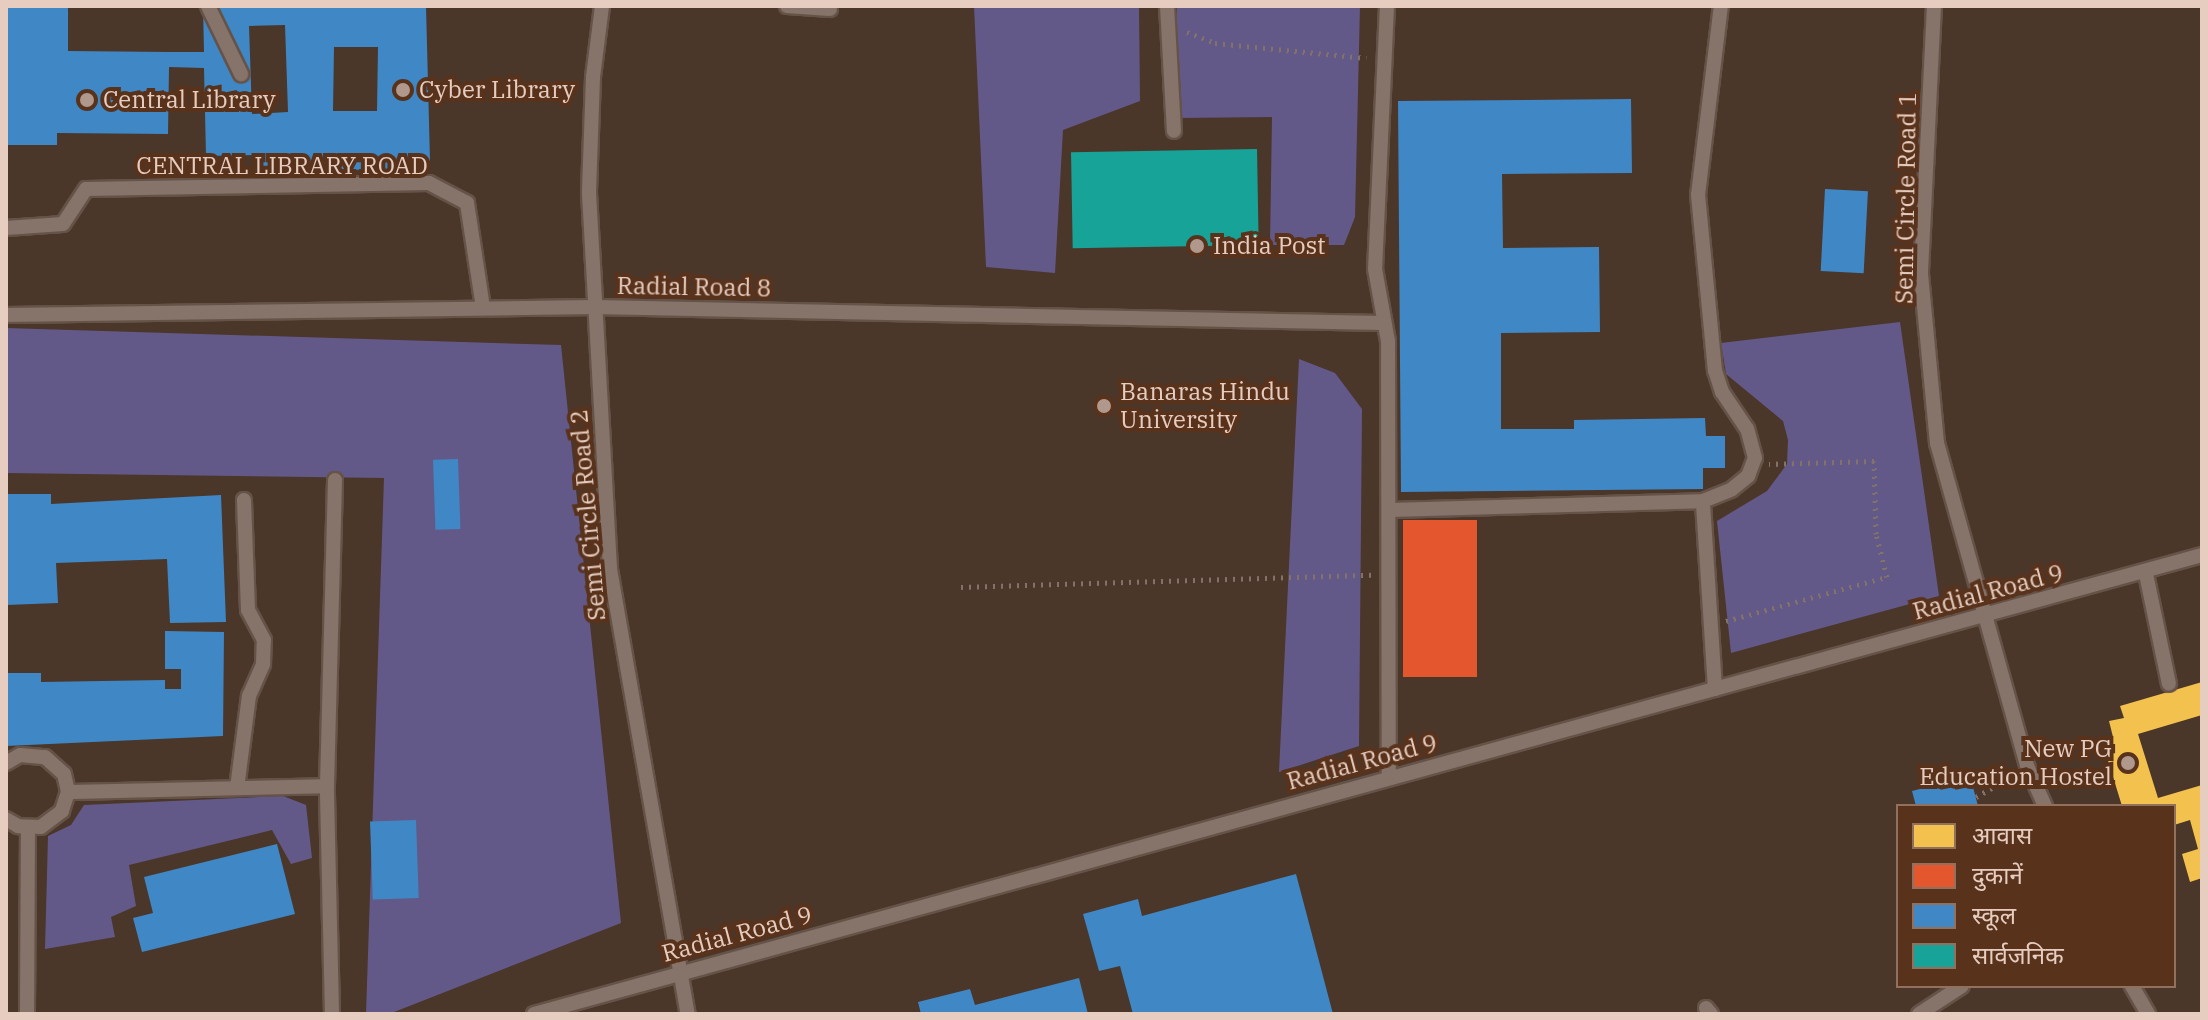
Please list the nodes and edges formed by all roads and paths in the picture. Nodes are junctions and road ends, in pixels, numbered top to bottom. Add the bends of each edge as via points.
1 (208, 6) edge
2 (602, 6) edge
3 (787, 6) edge
4 (1167, 6) edge
5 (1387, 6) edge
6 (1721, 6) edge
7 (1934, 6) edge
8 (830, 9) dead end
9 (1168, 24) junction
10 (1387, 60) junction
11 (241, 74) dead end
12 (1174, 131) dead end
13 (6, 228) edge
14 (595, 307) junction
15 (483, 308) junction
16 (6, 315) edge
17 (1381, 323) junction
18 (1752, 465) junction
19 (335, 480) dead end
20 (244, 500) dead end
21 (1703, 501) junction
22 (1389, 510) junction
23 (2202, 555) edge
24 (1389, 574) junction
25 (2146, 574) junction
26 (961, 587) dead end
27 (1984, 614) junction
28 (1714, 624) junction
29 (2169, 684) dead end
30 (1715, 689) junction
31 (6, 763) edge
32 (2028, 768) junction
33 (1389, 778) junction
34 (327, 786) junction
35 (237, 788) junction
36 (68, 792) junction
37 (1976, 797) dead end
38 (2044, 804) edge
39 (6, 819) edge
40 (28, 828) junction
41 (679, 973) junction
42 (1959, 988) edge
43 (2133, 988) edge
44 (27, 1014) edge
45 (332, 1014) edge
46 (534, 1014) edge
47 (688, 1014) edge
48 (1919, 1014) edge
49 (2148, 1014) edge

1 - 11 lane
2 - 14 lane, Semi Circle Road 2 via 593,77 589,193
3 - 8 lane
4 - 9 lane
5 - 10 lane
6 - 18 lane via 1698,195 1715,371 1722,392 1747,429
7 - 27 lane, Semi Circle Road 1 via 1921,274 1937,443
9 - 10 path via 1215,43
9 - 12 lane
10 - 17 lane via 1375,269
13 - 15 lane, CENTRAL LIBRARY ROAD via 63,224 86,189 429,183 467,203
14 - 15 lane, Radial Road 8
14 - 17 lane, Radial Road 8
14 - 41 lane, Semi Circle Road 2 via 610,569
15 - 16 lane, Radial Road 8
17 - 22 lane via 1388,341
18 - 21 lane via 1732,489
18 - 28 path via 1874,461 1876,534 1887,577
19 - 34 lane
20 - 35 lane via 248,610 264,640 263,664 249,696
21 - 22 lane
21 - 28 lane
22 - 24 lane
23 - 25 lane, Radial Road 9
24 - 26 path
24 - 33 lane
25 - 27 lane, Radial Road 9
25 - 29 lane
27 - 30 lane, Radial Road 9
27 - 32 lane, Semi Circle Road 1
28 - 30 lane
30 - 33 lane, Radial Road 9
31 - 36 lane via 20,755 45,757 64,774
32 - 37 path
32 - 38 lane, Semi Circle Road 1
33 - 41 lane, Radial Road 9
34 - 35 lane
34 - 45 lane
35 - 36 lane
36 - 40 lane via 52,821
39 - 40 lane
40 - 44 lane
41 - 46 lane, Radial Road 9
41 - 47 lane, Semi Circle Road 2
42 - 48 lane
43 - 49 lane

